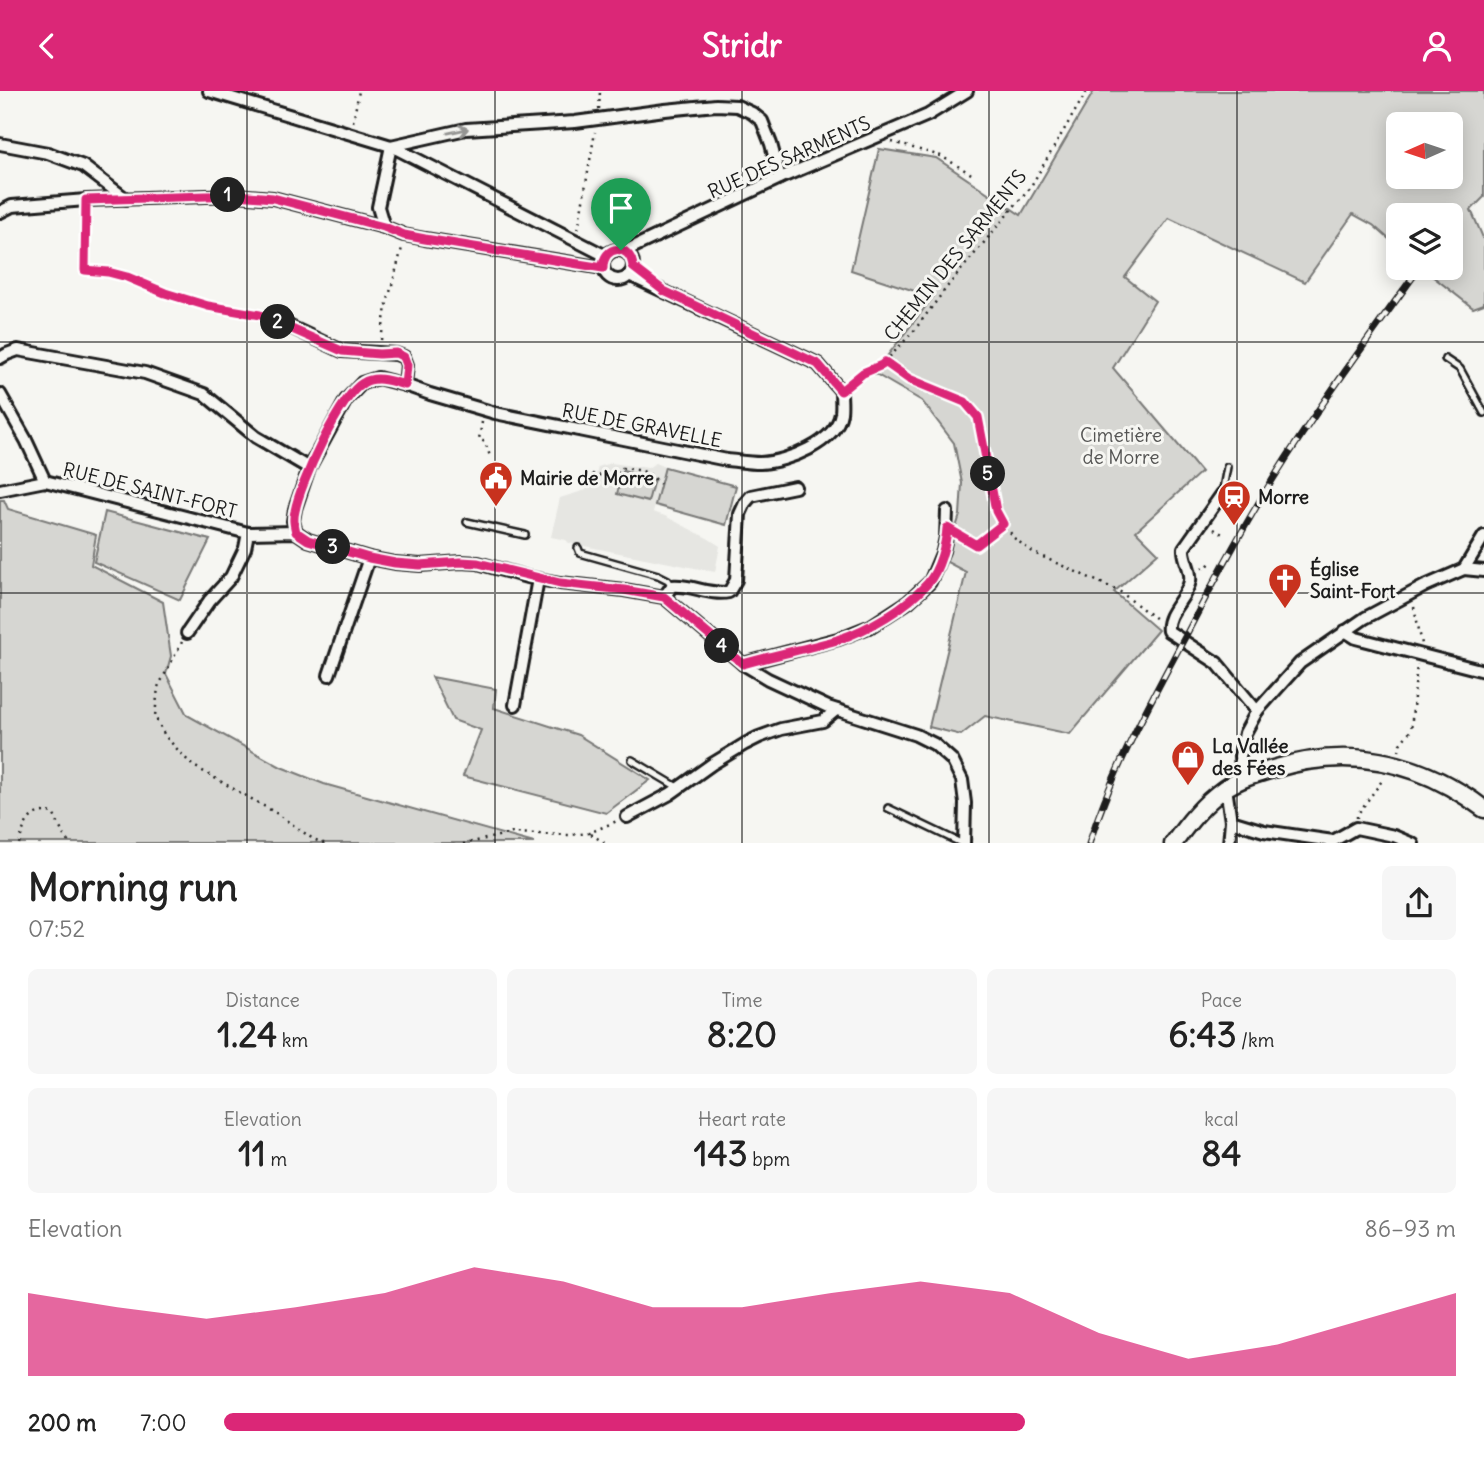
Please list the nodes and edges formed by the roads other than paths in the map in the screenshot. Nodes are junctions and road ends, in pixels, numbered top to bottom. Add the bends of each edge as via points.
1 (209, 91) edge
2 (967, 91) edge
3 (0, 144) edge
4 (391, 146) junction
5 (780, 178) junction
6 (126, 199) junction
7 (0, 212) edge
8 (384, 227) junction
9 (625, 251) junction
10 (606, 256) junction
11 (603, 268) junction
12 (631, 271) junction
13 (278, 321) road end
14 (0, 359) edge
15 (1445, 359) dead end
16 (863, 373) road end
17 (405, 385) junction
18 (841, 391) junction
19 (0, 394) edge
20 (1484, 413) edge
21 (1227, 467) dead end
22 (309, 468) junction
23 (44, 481) junction
24 (795, 487) dead end
25 (0, 490) edge
26 (1222, 494) joint
27 (947, 511) dead end
28 (467, 522) dead end
29 (296, 532) junction
30 (247, 533) junction
31 (525, 535) dead end
32 (1484, 536) edge
33 (579, 548) dead end
34 (369, 558) junction
35 (1464, 569) junction
36 (1484, 571) edge
37 (538, 579) junction
38 (672, 586) junction
39 (664, 597) junction
40 (1345, 631) junction
41 (187, 633) road end
42 (743, 664) junction
43 (1484, 671) edge
44 (329, 675) dead end
45 (514, 705) dead end
46 (836, 710) junction
47 (1257, 711) junction
48 (632, 760) dead end
49 (1242, 779) junction
50 (679, 788) junction
51 (1226, 788) junction
52 (888, 808) dead end
53 (1484, 809) edge
54 (627, 817) road end
55 (1231, 821) junction
56 (1333, 842) edge
57 (963, 843) edge
58 (1173, 843) edge
59 (1229, 843) edge
60 (1413, 843) edge

1 - 4 street
2 - 5 street, RUE DES SARMENTS via 928,115
3 - 6 street via 48,153 83,166
4 -> 5 street via 466,129 737,106 762,121
4 - 8 street via 379,207
4 - 10 street
5 - 9 street, RUE DES SARMENTS
6 - 7 street via 12,206
6 - 8 street via 273,198
8 - 11 street via 425,239
9 - 10 street
9 - 12 street via 631,257
10 - 11 street
11 - 12 street via 608,277 617,280
12 - 18 street via 818,364
13 - 17 street via 342,351 404,357
14 - 22 street via 18,350 145,373 204,394 256,437
15 - 20 lane via 1460,369
16 - 18 lane
17 - 18 street, RUE DE GRAVELLE via 513,417 760,463 784,460 831,433 841,415
17 - 22 street, RUE DE GRAVELLE via 378,378 362,383 346,400
19 - 23 street
21 - 26 lane
22 - 29 street, RUE DE GRAVELLE via 295,509
23 - 25 street
23 - 30 street, RUE DE SAINT-FORT
24 - 38 street via 751,496 745,503 740,514 736,580 729,592
26 - 47 street via 1184,548 1190,583 1167,628 1217,663
27 - 42 street via 943,551 930,582 908,602 871,626 838,639
28 - 31 lane
29 - 30 street, RUE DE SAINT-FORT
29 - 34 street, RUE DE SAINT-FORT via 308,540
30 - 41 street, RUE DE SAINT-FORT via 231,577
32 - 35 street
33 - 38 lane via 580,553 658,575
34 - 37 street, RUE DE SAINT-FORT via 420,565 478,563
34 - 44 street
35 - 36 street
35 - 40 street
37 - 39 street, RUE DE SAINT-FORT
37 - 45 street
38 - 39 street
39 - 42 street
40 - 43 street via 1356,638
40 - 47 street via 1300,663
42 - 46 street
46 - 50 street via 823,721 759,737
46 - 57 street via 916,735 953,760 965,803
47 - 49 street via 1245,733
48 - 50 lane
49 - 51 street
49 - 53 street via 1296,762 1364,759 1430,776
50 - 54 street
51 - 55 street
51 - 58 street via 1203,806
52 - 57 lane
55 - 56 street
55 - 59 street
56 - 60 street via 1356,828

